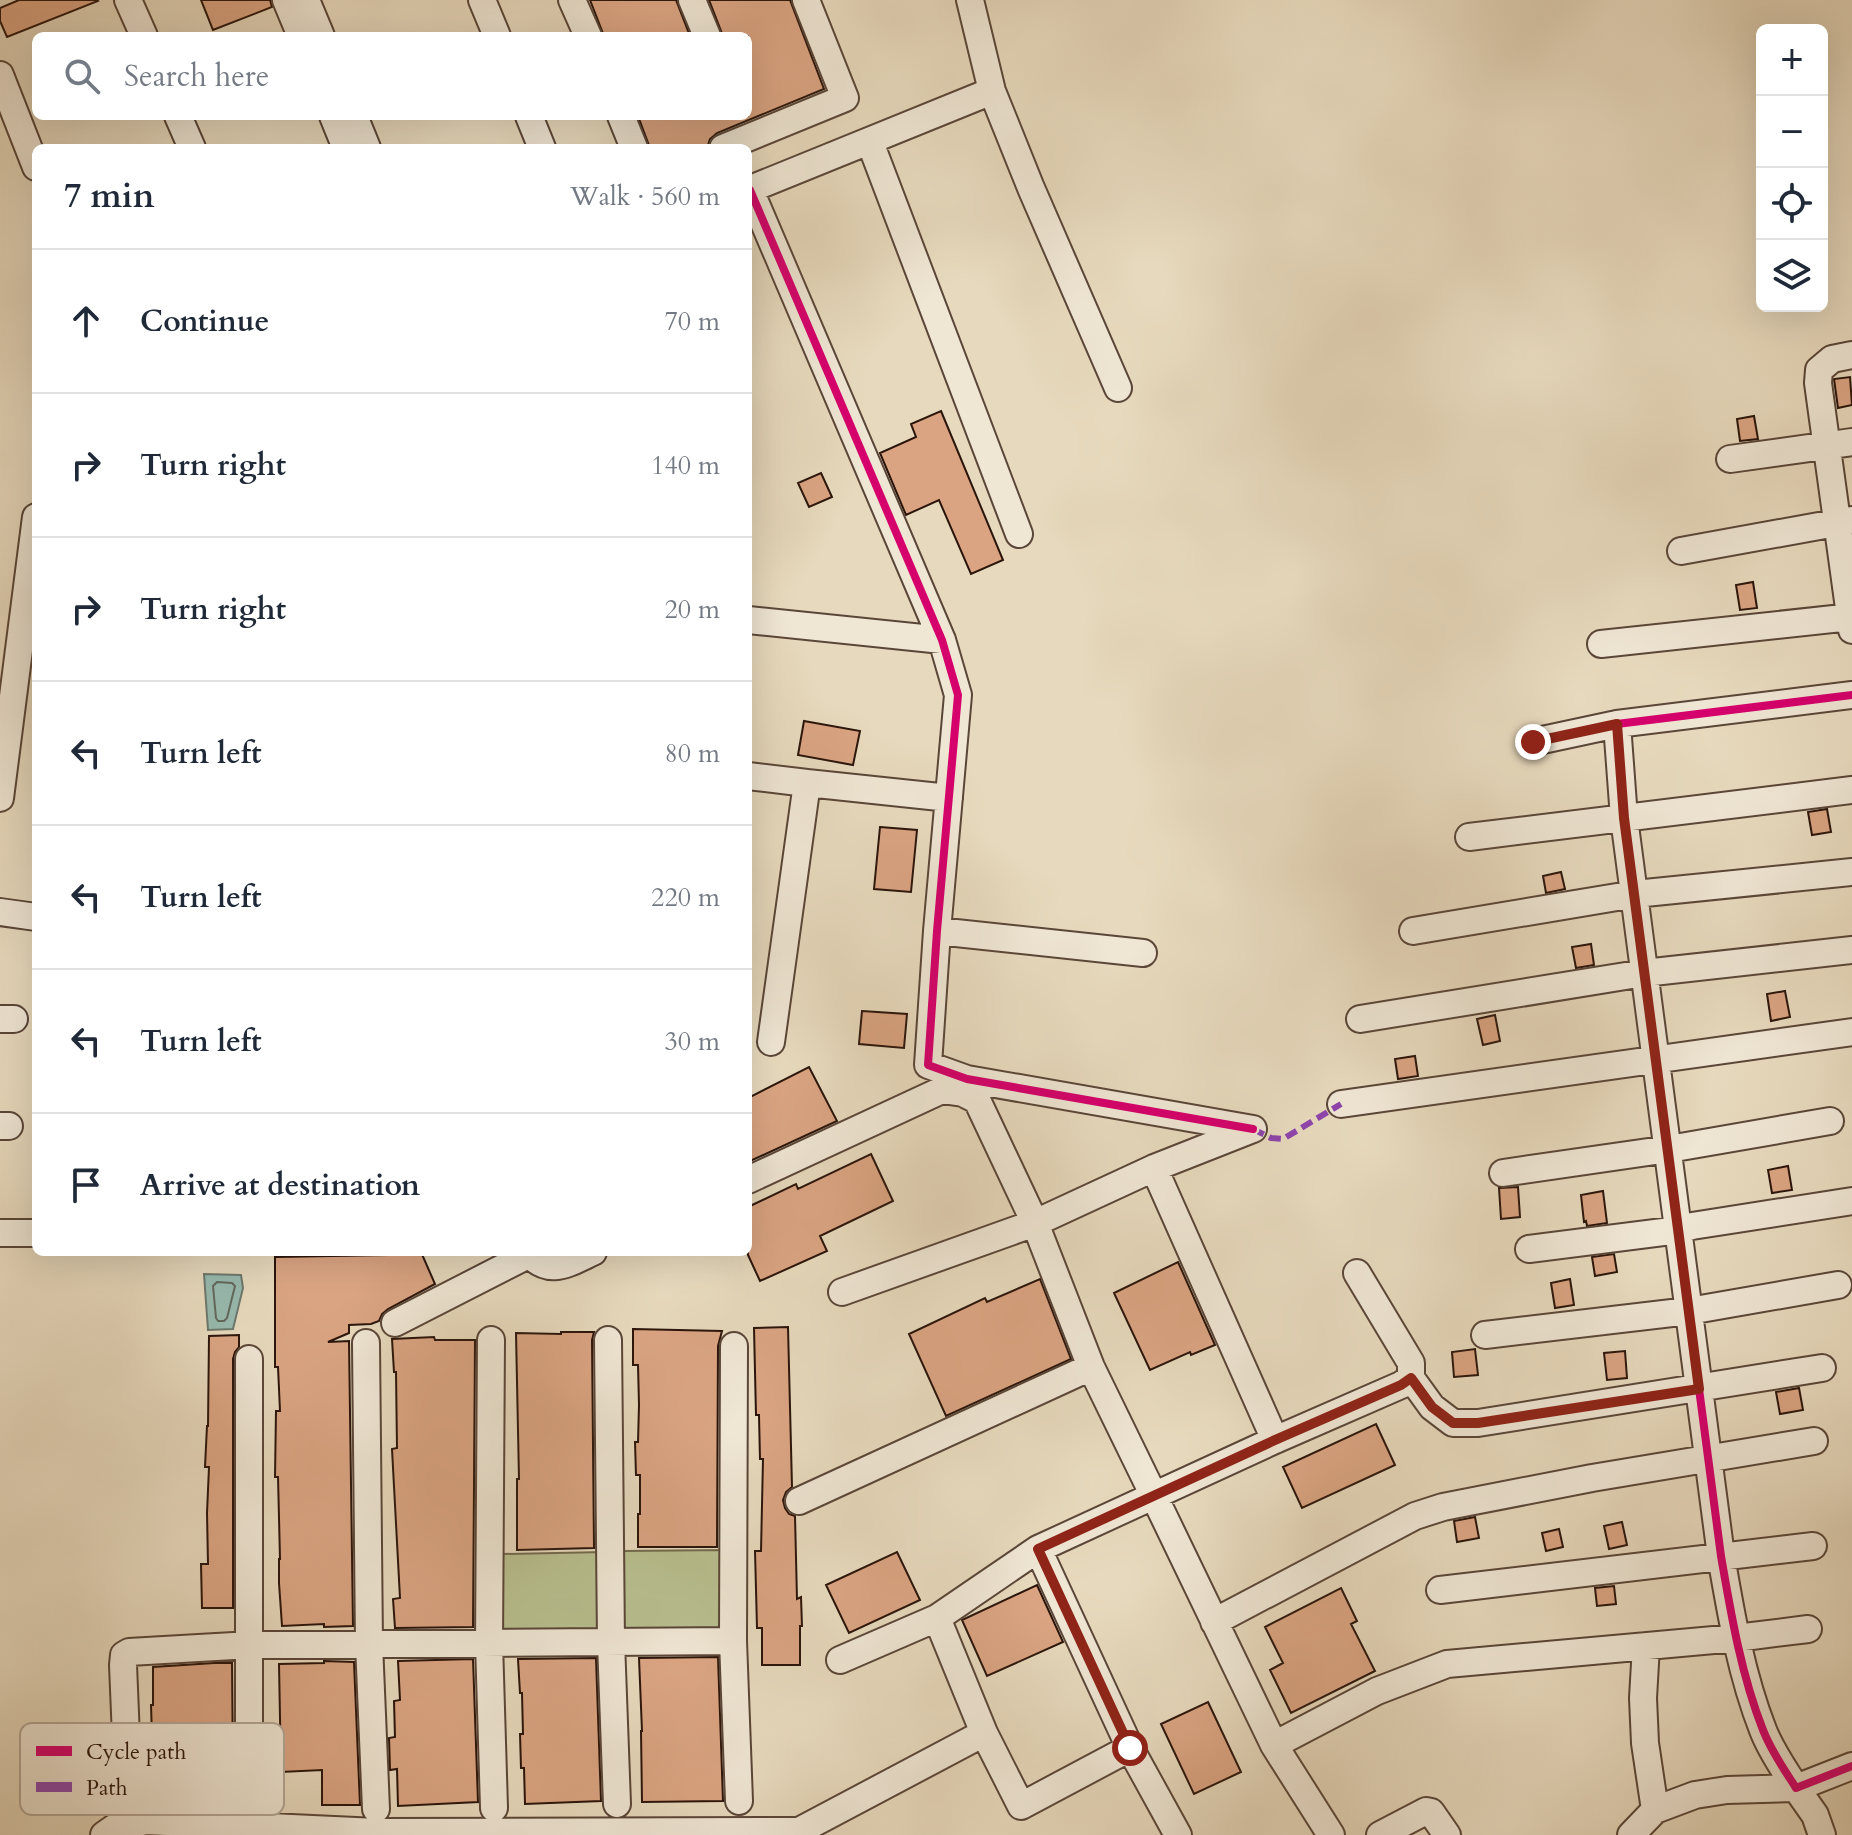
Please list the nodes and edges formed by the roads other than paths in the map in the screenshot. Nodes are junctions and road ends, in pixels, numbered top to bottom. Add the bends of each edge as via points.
1 (128, 0) edge
2 (286, 0) edge
3 (306, 0) edge
4 (482, 0) edge
5 (572, 0) edge
6 (692, 0) edge
7 (806, 0) edge
8 (970, 0) edge
9 (142, 32) edge
10 (299, 32) edge
11 (319, 32) edge
12 (495, 32) edge
13 (586, 32) edge
14 (705, 32) edge
15 (0, 75) edge
16 (992, 91) junction
17 (180, 120) edge
18 (335, 120) edge
19 (356, 120) edge
20 (531, 120) edge
21 (623, 120) edge
22 (744, 127) edge
23 (870, 142) junction
24 (190, 144) edge
25 (344, 144) edge
26 (365, 144) edge
27 (540, 144) edge
28 (632, 144) edge
29 (727, 144) edge
30 (32, 157) edge
31 (752, 189) edge
32 (752, 197) edge
33 (1852, 355) edge
34 (1118, 388) dead end
35 (1839, 443) edge
36 (1730, 459) dead end
37 (1845, 521) edge
38 (1019, 534) dead end
39 (32, 548) edge
40 (1681, 551) dead end
41 (752, 620) edge
42 (1851, 622) edge
43 (942, 640) junction
44 (1601, 644) dead end
45 (1852, 695) edge
46 (1617, 724) junction
47 (1533, 742) dead end
48 (752, 776) edge
49 (807, 783) junction
50 (1852, 790) edge
51 (0, 798) edge
52 (949, 798) junction
53 (1624, 818) junction
54 (1469, 837) dead end
55 (1852, 872) edge
56 (1635, 894) junction
57 (0, 912) edge
58 (32, 916) edge
59 (937, 931) junction
60 (1413, 931) dead end
61 (1852, 950) edge
62 (1143, 953) dead end
63 (1644, 973) junction
64 (1360, 1019) dead end
65 (1852, 1032) edge
66 (771, 1042) dead end
67 (1657, 1059) junction
68 (1341, 1104) dead end
69 (1830, 1121) dead end
70 (1669, 1149) junction
71 (1154, 1168) junction
72 (1503, 1173) dead end
73 (752, 1178) edge
74 (1852, 1201) edge
75 (1035, 1223) junction
76 (1679, 1230) junction
77 (0, 1233) edge
78 (32, 1233) edge
79 (1529, 1249) dead end
80 (521, 1256) edge
81 (531, 1256) edge
82 (584, 1256) edge
83 (1357, 1273) dead end
84 (1838, 1285) dead end
85 (842, 1292) dead end
86 (1689, 1311) junction
87 (395, 1323) dead end
88 (1485, 1335) dead end
89 (491, 1340) dead end
90 (608, 1340) dead end
91 (366, 1343) dead end
92 (734, 1346) dead end
93 (249, 1359) dead end
94 (1091, 1367) junction
95 (1822, 1368) dead end
96 (1411, 1378) junction
97 (1699, 1389) junction
98 (1275, 1440) junction
99 (1814, 1441) dead end
100 (1708, 1459) junction
101 (1154, 1496) junction
102 (799, 1501) dead end
103 (1813, 1546) dead end
104 (1038, 1549) junction
105 (1721, 1556) junction
106 (1440, 1590) dead end
107 (937, 1618) junction
108 (1214, 1622) junction
109 (1808, 1629) dead end
110 (1736, 1638) junction
111 (733, 1641) junction
112 (611, 1642) junction
113 (489, 1643) junction
114 (369, 1644) junction
115 (251, 1645) junction
116 (1646, 1646) junction
117 (840, 1660) dead end
118 (125, 1723) edge
119 (249, 1723) edge
120 (984, 1733) junction
121 (1274, 1745) junction
122 (1130, 1748) junction
123 (1852, 1766) edge
124 (1796, 1788) junction
125 (739, 1801) dead end
126 (617, 1804) dead end
127 (494, 1808) dead end
128 (376, 1809) dead end
129 (1655, 1810) junction
130 (249, 1815) edge
131 (248, 1826) junction
132 (104, 1835) edge
133 (1178, 1835) edge
134 (1331, 1835) edge
135 (1380, 1835) edge
136 (1447, 1835) edge
137 (1631, 1835) edge
138 (1822, 1835) edge

1 - 9 street
2 - 10 street
3 - 11 street
4 - 12 street
5 - 13 street
6 - 14 street
7 - 22 street via 845,98
8 - 16 street
15 - 30 street
16 - 23 street
16 - 34 street
17 - 24 street
18 - 25 street
19 - 26 street
20 - 27 street
21 - 28 street
22 - 29 street
23 - 31 street
23 - 38 street
32 - 43 street
33 - 35 street via 1832,359 1819,370 1818,383
35 - 36 street
35 - 37 street
37 - 40 street
37 - 42 street
39 - 51 street
41 - 43 street
42 - 44 street
43 - 52 street via 958,695
45 - 46 street
46 - 47 street
46 - 53 street
48 - 49 street
49 - 52 street
49 - 66 street
50 - 53 street
52 - 59 street
53 - 54 street
53 - 56 street
55 - 56 street
56 - 60 street
56 - 63 street
57 - 58 street
59 - 62 street
59 - 71 street via 928,1065 967,1079 1253,1129
61 - 63 street
63 - 64 street
63 - 67 street
65 - 67 street
67 - 68 street
67 - 70 street
69 - 70 street
70 - 72 street
70 - 76 street
71 - 75 street
71 - 98 street
73 - 75 street via 942,1090 963,1093 977,1100
74 - 76 street
75 - 85 street
75 - 94 street
76 - 79 street
76 - 86 street
77 - 78 street
80 - 87 street
81 - 82 street via 544,1266 560,1267
83 - 96 street via 1411,1363
84 - 86 street
86 - 88 street
86 - 97 street
89 - 113 street
90 - 112 street
91 - 114 street
92 - 111 street
93 - 115 street
94 - 101 street
94 - 102 street
95 - 97 street
96 - 97 street via 1432,1407 1453,1423
96 - 98 street
97 - 100 street
98 - 101 street
99 - 100 street
100 - 105 street
100 - 108 street via 1415,1516
101 - 104 street
101 - 108 street
103 - 105 street
104 - 107 street
104 - 122 street
105 - 106 street
105 - 110 street
107 - 117 street
107 - 120 street
108 - 121 street
109 - 110 street
110 - 116 street
110 - 124 street via 1763,1731
111 - 112 street
111 - 125 street
112 - 113 street
112 - 126 street
113 - 114 street
113 - 127 street
114 - 115 street
114 - 128 street
115 - 118 street via 124,1655
115 - 119 street
116 - 121 street via 1447,1664 1377,1691
116 - 129 street via 1645,1743
120 - 122 street via 1021,1806
120 - 131 street via 799,1831 377,1832
121 - 134 street
122 - 133 street
123 - 124 street
124 - 129 street via 1727,1790
124 - 138 street
129 - 137 street
130 - 131 street
131 - 132 street via 146,1821
135 - 136 street via 1426,1811

